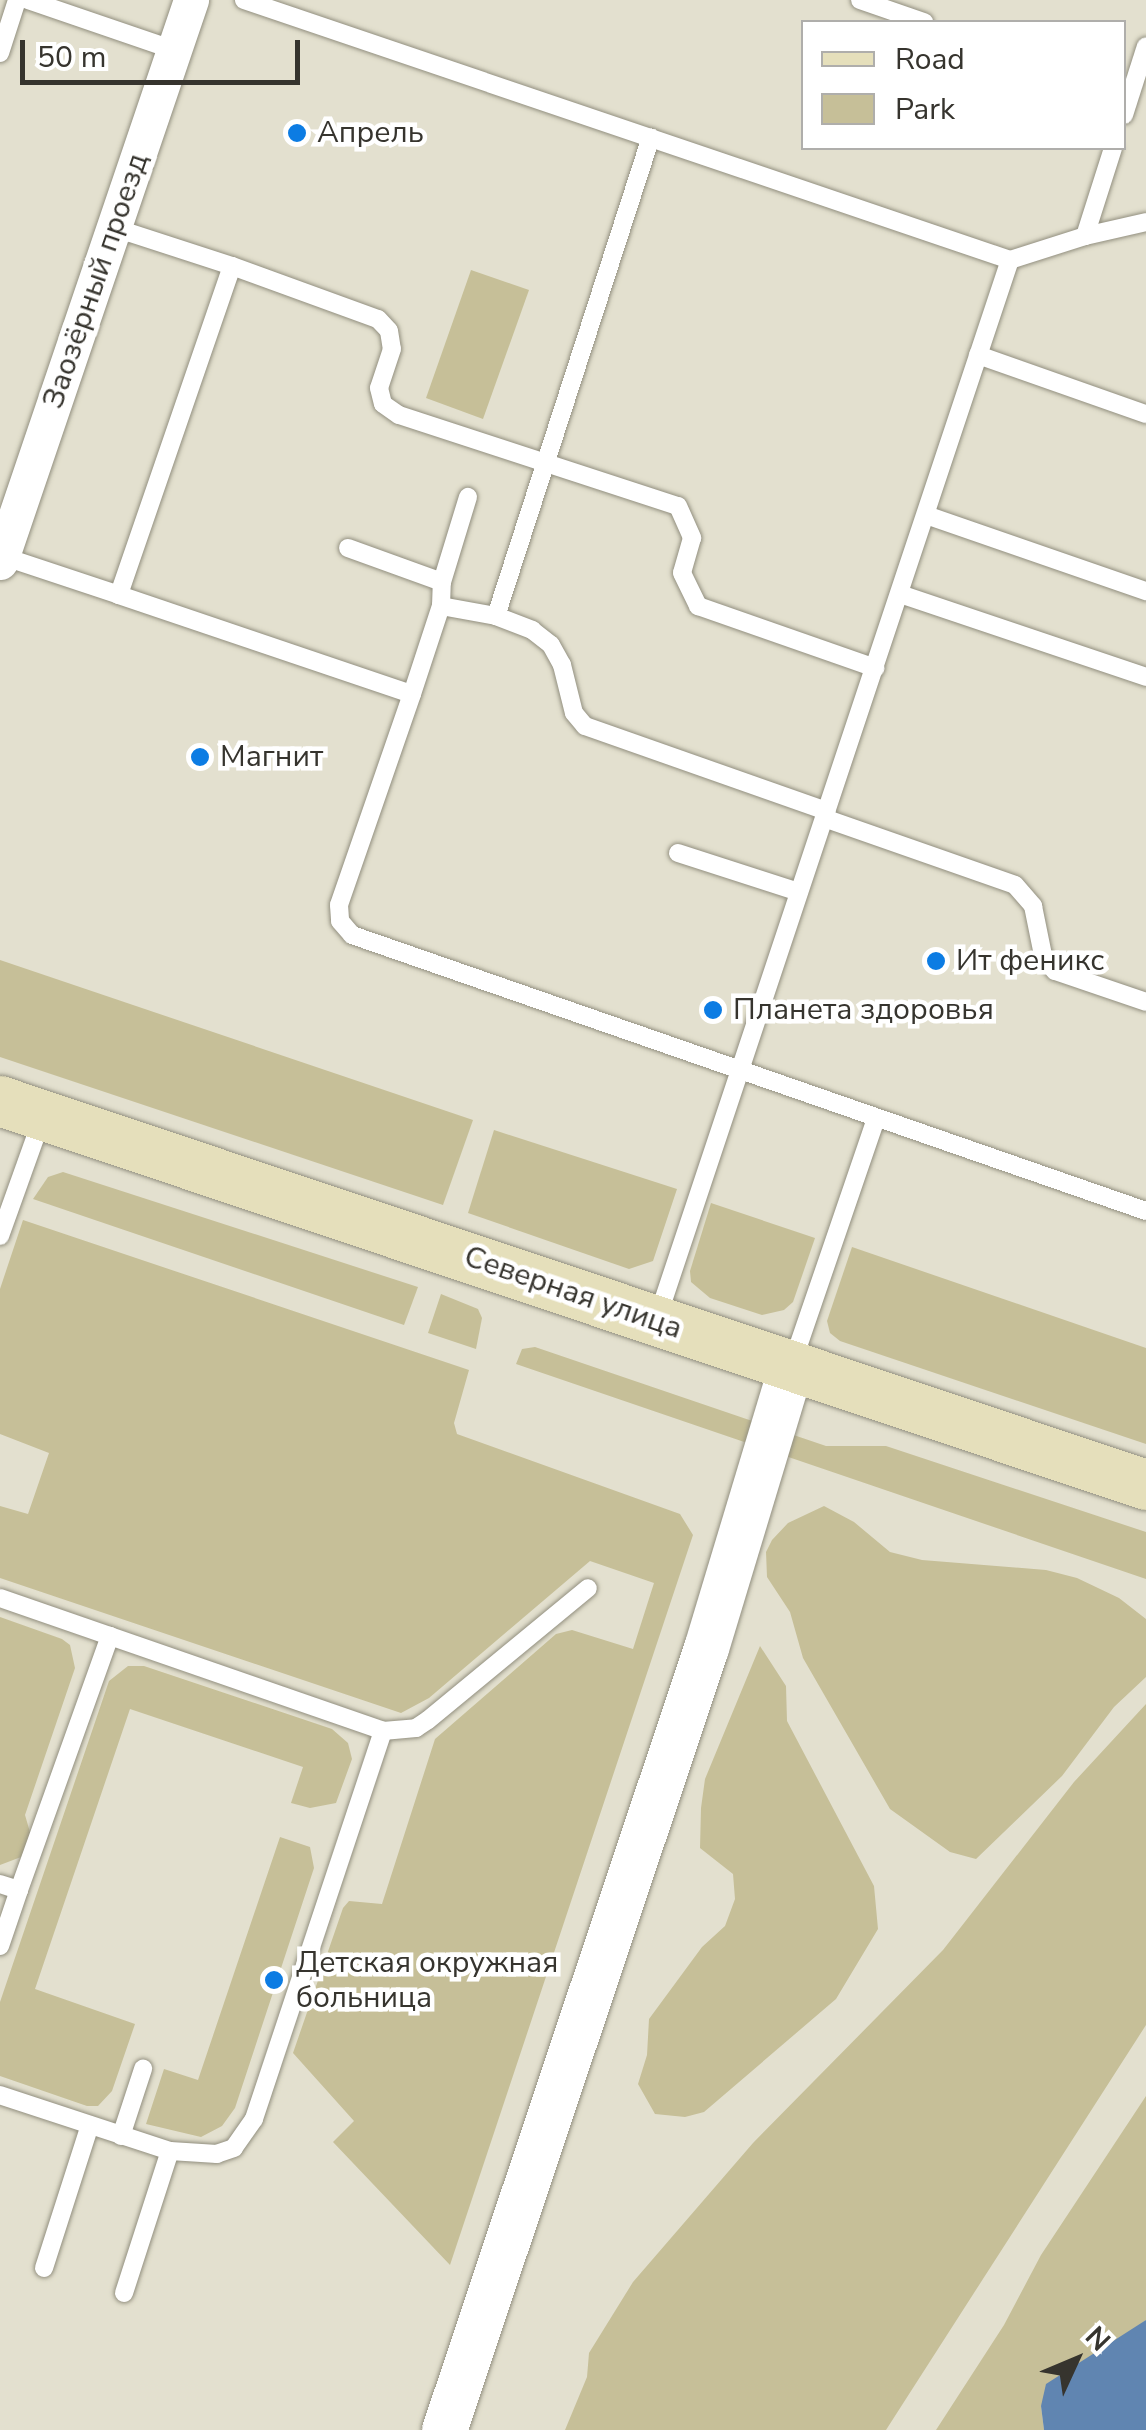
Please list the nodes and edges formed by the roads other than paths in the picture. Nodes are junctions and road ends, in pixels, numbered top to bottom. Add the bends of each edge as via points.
1 (17, 0) edge
2 (28, 0) edge
3 (191, 0) edge
4 (244, 0) edge
5 (860, 0) edge
6 (918, 20) edge
7 (1146, 46) edge
8 (174, 50) junction
9 (0, 53) edge
10 (1126, 109) edge
11 (652, 137) junction
12 (1112, 150) edge
13 (1146, 222) edge
14 (115, 228) junction
15 (1085, 236) junction
16 (1010, 260) junction
17 (232, 266) junction
18 (978, 355) junction
19 (1146, 414) edge
20 (547, 464) junction
21 (468, 497) dead end
22 (926, 515) junction
23 (348, 548) dead end
24 (1, 559) edge
25 (442, 582) junction
26 (1146, 591) edge
27 (900, 594) junction
28 (119, 596) junction
29 (441, 606) junction
30 (496, 616) junction
31 (875, 668) junction
32 (1146, 676) edge
33 (412, 694) junction
34 (825, 814) junction
35 (678, 853) dead end
36 (799, 892) junction
37 (1146, 1002) edge
38 (737, 1072) junction
39 (21, 1108) edge
40 (876, 1119) junction
41 (1146, 1211) edge
42 (0, 1236) edge
43 (656, 1321) junction
44 (792, 1366) junction
45 (1146, 1485) edge
46 (588, 1588) dead end
47 (0, 1598) edge
48 (110, 1636) junction
49 (383, 1731) junction
50 (0, 1884) edge
51 (18, 1890) junction
52 (0, 1946) edge
53 (143, 2069) dead end
54 (0, 2095) edge
55 (90, 2125) junction
56 (121, 2136) junction
57 (170, 2152) junction
58 (44, 2268) dead end
59 (124, 2293) dead end
60 (444, 2430) edge

1 - 9 lane
2 - 8 lane
3 - 8 street, Заозёрный проезд
4 - 11 lane
5 - 6 lane
7 - 10 lane
8 - 14 street, Заозёрный проезд
11 - 16 lane
11 - 20 lane
12 - 15 lane
13 - 15 lane
14 - 17 lane
14 - 24 street, Заозёрный проезд
15 - 16 lane
16 - 18 lane
17 - 20 lane via 378,319 392,349 379,388 382,404 399,415
17 - 28 lane
18 - 19 lane
18 - 22 lane
20 - 30 lane
20 - 31 lane via 678,506 692,538 682,572 698,606
21 - 25 lane
22 - 26 lane
22 - 27 lane
23 - 25 lane
24 - 28 lane
25 - 29 lane
27 - 31 lane
27 - 32 lane
28 - 33 lane
29 - 30 lane
29 - 33 lane
30 - 34 lane via 551,646 574,713 586,726
31 - 34 lane
33 - 38 lane via 339,905 340,921 352,935
34 - 36 lane
34 - 37 lane via 1015,885 1033,906 1043,955 1056,971
35 - 36 lane
36 - 38 lane
38 - 40 lane
38 - 43 lane
39 - 42 lane
39 - 43 main road, Северная улица
40 - 41 lane
40 - 44 lane
43 - 44 main road, Северная улица
44 - 45 main road, Северная улица
44 - 60 street via 706,1648
46 - 49 lane via 428,1720
47 - 48 lane
48 - 49 lane
48 - 51 lane
49 - 57 lane via 246,2134 217,2154
50 - 51 lane
51 - 52 lane
53 - 56 lane
54 - 55 lane
55 - 56 lane
55 - 58 lane
56 - 57 lane
57 - 59 lane

